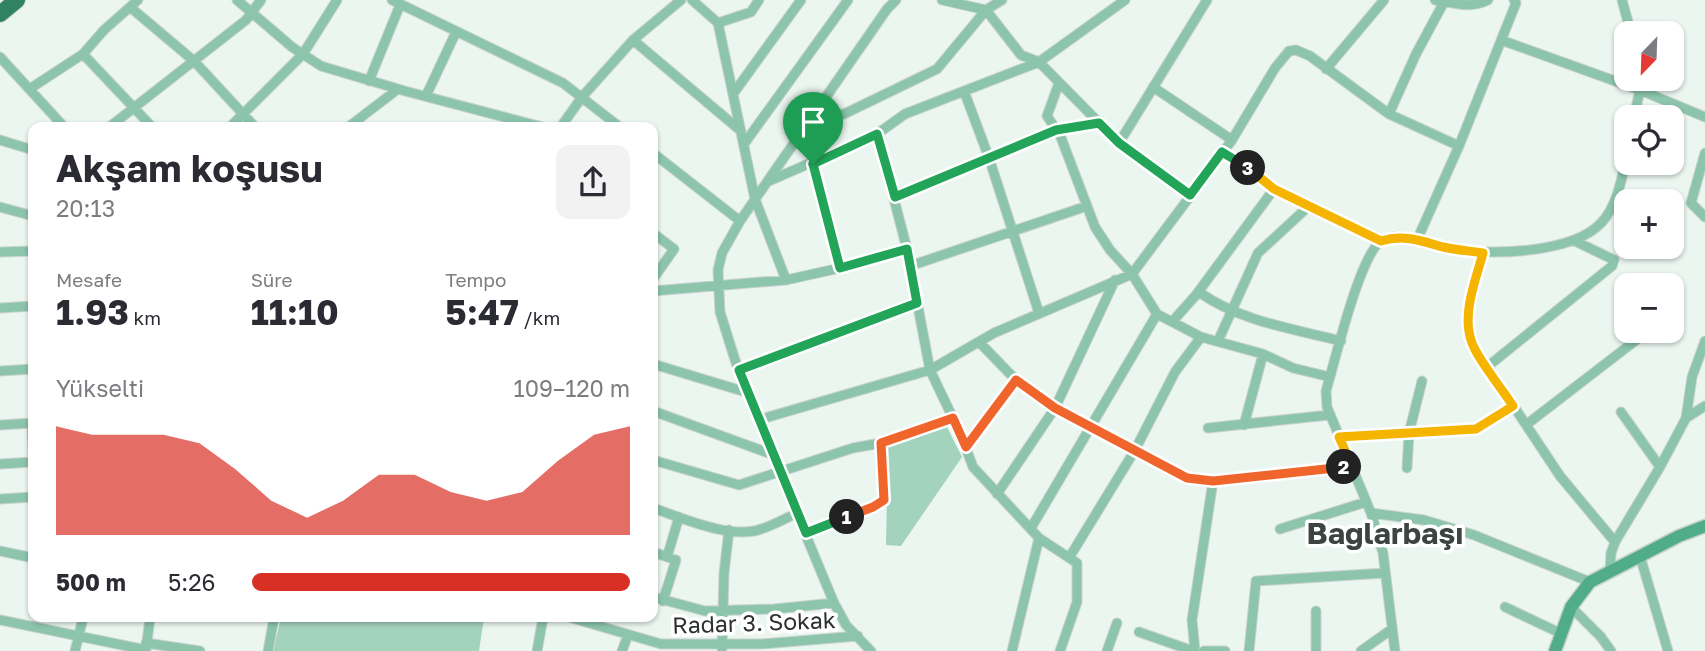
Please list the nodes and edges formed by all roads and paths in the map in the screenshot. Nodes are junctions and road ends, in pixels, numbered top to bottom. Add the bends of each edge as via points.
1 (17, 0) edge
2 (138, 0) edge
3 (237, 0) edge
4 (261, 0) edge
5 (337, 0) edge
6 (681, 0) edge
7 (692, 0) edge
8 (759, 0) edge
9 (801, 0) edge
10 (848, 0) edge
11 (896, 0) edge
12 (942, 0) edge
13 (1002, 0) edge
14 (1125, 0) edge
15 (1207, 0) edge
16 (1384, 0) edge
17 (1488, 0) edge
18 (1514, 0) edge
19 (1622, 0) edge
20 (1440, 1) edge
21 (396, 2) edge
22 (130, 7) junction
23 (986, 10) junction
24 (253, 12) junction
25 (0, 14) edge
26 (1628, 21) edge
27 (719, 23) junction
28 (456, 32) junction
29 (633, 40) junction
30 (1500, 40) junction
31 (83, 54) junction
32 (303, 54) junction
33 (0, 57) edge
34 (194, 61) junction
35 (1040, 62) junction
36 (1326, 69) junction
37 (369, 81) junction
38 (1614, 81) edge
39 (1059, 83) junction
40 (31, 88) junction
41 (1153, 88) junction
42 (398, 89) junction
43 (964, 91) junction
44 (1642, 91) edge
45 (733, 94) junction
46 (426, 96) junction
47 (582, 97) junction
48 (134, 108) junction
49 (244, 114) junction
50 (1389, 114) junction
51 (1705, 117) edge
52 (507, 118) junction
53 (811, 118) junction
54 (60, 122) edge
55 (116, 122) edge
56 (147, 122) edge
57 (235, 122) edge
58 (251, 122) edge
59 (355, 122) edge
60 (503, 122) edge
61 (523, 122) edge
62 (564, 122) edge
63 (613, 122) edge
64 (1099, 123) junction
65 (1056, 130) junction
66 (741, 131) junction
67 (877, 134) junction
68 (0, 140) edge
69 (1232, 140) junction
70 (1119, 143) junction
71 (744, 144) junction
72 (1459, 146) junction
73 (28, 148) edge
74 (1222, 152) junction
75 (1705, 153) edge
76 (989, 158) junction
77 (658, 160) edge
78 (813, 164) junction
79 (1623, 175) edge
80 (767, 182) junction
81 (1274, 189) junction
82 (1190, 195) junction
83 (895, 197) junction
84 (755, 199) junction
85 (1087, 205) junction
86 (1310, 205) junction
87 (0, 207) edge
88 (28, 215) edge
89 (1705, 217) edge
90 (740, 221) junction
91 (1013, 232) junction
92 (658, 237) edge
93 (1418, 240) junction
94 (1573, 240) junction
95 (1381, 241) junction
96 (907, 249) junction
97 (28, 251) edge
98 (0, 252) edge
99 (1483, 253) junction
100 (910, 266) junction
101 (840, 268) junction
102 (658, 272) edge
103 (1132, 274) junction
104 (786, 280) junction
105 (1115, 281) junction
106 (717, 287) junction
107 (658, 291) edge
108 (1199, 292) junction
109 (917, 303) junction
110 (28, 306) edge
111 (0, 308) edge
112 (1231, 310) junction
113 (1039, 313) junction
114 (1157, 314) junction
115 (1172, 322) junction
116 (1201, 337) junction
117 (1218, 341) junction
118 (1341, 341) junction
119 (1705, 341) edge
120 (979, 342) junction
121 (1632, 343) edge
122 (1263, 354) junction
123 (658, 366) edge
124 (1488, 367) junction
125 (28, 369) edge
126 (739, 370) junction
127 (930, 370) junction
128 (0, 372) edge
129 (1331, 377) junction
130 (1016, 380) junction
131 (1422, 381) dead end
132 (749, 393) junction
133 (1513, 406) junction
134 (1705, 406) edge
135 (1055, 408) junction
136 (1621, 412) dead end
137 (658, 413) edge
138 (1329, 415) junction
139 (953, 418) junction
140 (1686, 418) junction
141 (758, 420) junction
142 (28, 423) edge
143 (0, 425) edge
144 (1244, 425) junction
145 (1525, 425) junction
146 (1091, 427) junction
147 (1208, 428) dead end
148 (1409, 433) junction
149 (1339, 437) junction
150 (881, 443) junction
151 (966, 447) junction
152 (1135, 450) junction
153 (774, 454) junction
154 (658, 461) edge
155 (28, 462) edge
156 (0, 464) edge
157 (1352, 466) junction
158 (1660, 467) junction
159 (1407, 468) dead end
160 (779, 472) junction
161 (1213, 481) junction
162 (997, 494) junction
163 (28, 497) edge
164 (0, 499) edge
165 (1366, 502) junction
166 (658, 510) edge
167 (797, 513) junction
168 (1371, 513) junction
169 (679, 517) junction
170 (1705, 526) edge
171 (1031, 528) junction
172 (1280, 529) dead end
173 (729, 530) junction
174 (806, 533) junction
175 (1039, 538) junction
176 (1615, 542) junction
177 (0, 551) edge
178 (658, 554) edge
179 (1640, 556) junction
180 (28, 557) edge
181 (667, 557) junction
182 (1069, 558) junction
183 (1610, 570) junction
184 (1385, 573) junction
185 (1590, 582) junction
186 (658, 599) edge
187 (663, 601) junction
188 (834, 603) junction
189 (1505, 607) dead end
190 (1571, 607) junction
191 (722, 610) junction
192 (1316, 611) dead end
193 (0, 620) edge
194 (82, 622) edge
195 (149, 622) edge
196 (273, 622) edge
197 (541, 622) edge
198 (585, 622) edge
199 (1117, 623) dead end
200 (1392, 629) junction
201 (1139, 632) dead end
202 (1562, 634) junction
203 (628, 635) junction
204 (79, 636) junction
205 (858, 636) junction
206 (146, 648) edge
207 (678, 648) edge
208 (722, 648) edge
209 (75, 651) edge
210 (200, 651) edge
211 (268, 651) edge
212 (537, 651) edge
213 (622, 651) edge
214 (871, 651) edge
215 (1012, 651) edge
216 (1060, 651) edge
217 (1107, 651) edge
218 (1194, 651) edge
219 (1204, 651) edge
220 (1225, 651) edge
221 (1249, 651) edge
222 (1316, 651) edge
223 (1361, 651) edge
224 (1395, 651) edge
225 (1555, 651) edge
226 (1611, 651) edge
227 (1668, 651) edge

1 - 25 highway
2 - 22 street
3 - 24 street
4 - 24 street
5 - 32 street
6 - 29 street
7 - 27 street
8 - 27 street via 751,12
9 - 45 street
10 - 71 street
11 - 53 street
12 - 23 street
13 - 23 street
14 - 35 street
15 - 41 street
16 - 36 street
17 - 20 street via 1466,6
18 - 30 street
19 - 26 street
20 - 50 street
21 - 28 street
21 - 37 street
22 - 31 street
22 - 34 street
23 - 35 street via 1021,55
23 - 53 street via 937,69 845,114
24 - 32 street
24 - 34 street
27 - 45 street
28 - 46 street
28 - 47 street via 544,73
29 - 47 street
29 - 66 street
30 - 38 street
30 - 72 street
31 - 40 street
31 - 48 street
32 - 37 street via 321,66
32 - 49 street
33 - 40 street
34 - 48 street
34 - 49 street
35 - 39 street
35 - 43 street
36 - 50 street
36 - 69 street via 1310,56 1289,51
37 - 42 street
39 - 64 street
39 - 65 street via 1047,116
40 - 54 street
41 - 69 street
41 - 70 street
42 - 46 street
42 - 59 street
43 - 67 street via 905,114
43 - 76 street
44 - 51 street
45 - 66 street
46 - 52 street
47 - 62 street
47 - 63 street
48 - 55 street
48 - 56 street
49 - 57 street
49 - 58 street
50 - 72 street
52 - 60 street
52 - 61 street
53 - 80 street
64 - 65 street
64 - 70 street
65 - 76 street
65 - 85 street
66 - 71 street
67 - 78 street
67 - 83 street
68 - 73 street
69 - 74 street
70 - 82 street
71 - 84 street
72 - 93 street
74 - 81 street
74 - 82 street
75 - 89 street via 1691,203
76 - 83 street
76 - 91 street
77 - 90 street
78 - 80 street
78 - 101 street
79 - 94 street via 1603,222
80 - 84 street
81 - 86 street
81 - 108 street
82 - 103 street
83 - 96 street
84 - 90 street
84 - 104 street
85 - 91 street
85 - 103 street via 1095,227
86 - 95 street
86 - 112 street via 1258,253
87 - 88 street
90 - 106 street via 722,253
91 - 100 street
91 - 113 street
92 - 102 street via 674,248
93 - 95 street via 1395,237
93 - 99 street
94 - 99 street
94 - 124 street via 1614,260 1612,266
95 - 118 street via 1363,266
96 - 100 street
96 - 101 street
97 - 98 street
99 - 124 street via 1468,327 1471,342
100 - 109 street
101 - 104 street
103 - 105 street
103 - 114 street
104 - 106 street
105 - 113 street
105 - 135 street
106 - 107 street
106 - 126 street via 720,312
108 - 112 street
108 - 115 street
109 - 126 street
109 - 127 street
110 - 111 street
112 - 117 street
112 - 118 street
113 - 120 street
114 - 115 street
114 - 146 street
115 - 116 street
116 - 117 street
116 - 152 street via 1175,372
117 - 122 street
118 - 129 street
119 - 140 street via 1692,377
120 - 127 street
120 - 130 street
121 - 145 street
122 - 129 street via 1293,368
122 - 144 street
123 - 132 street
124 - 133 street
125 - 128 street
126 - 132 street
127 - 139 street
127 - 141 street
129 - 138 street via 1326,391
130 - 135 street
130 - 151 street
131 - 148 street
132 - 141 street
133 - 145 street
133 - 148 street via 1476,429
134 - 140 street
135 - 146 street
135 - 162 street
136 - 158 street
137 - 153 street
138 - 144 street
138 - 149 street
139 - 150 street
139 - 151 street
140 - 158 street
141 - 153 street
142 - 143 street
144 - 147 street
145 - 176 street
146 - 152 street
146 - 171 street
148 - 149 street
148 - 159 street
149 - 157 street
150 - 160 street
150 - 174 street via 884,500
151 - 162 street via 973,467
152 - 161 street via 1187,478
152 - 182 street
153 - 160 street
154 - 160 street via 740,485
155 - 156 street
157 - 161 street
157 - 165 street
158 - 176 street
160 - 167 street
161 - 218 street via 1192,620
162 - 171 street
163 - 164 street
165 - 168 street
165 - 172 street
166 - 169 street
167 - 173 street via 760,530
167 - 174 street
168 - 184 street
168 - 185 street via 1424,520 1474,535
169 - 173 street
169 - 181 street
170 - 179 street
171 - 175 street
173 - 191 street
174 - 188 street
175 - 182 street
175 - 215 street
176 - 183 street
177 - 180 street
178 - 181 street
179 - 183 street
179 - 227 street
181 - 187 street via 676,560
182 - 216 street via 1077,563 1077,602
183 - 185 street
184 - 200 street
184 - 221 street via 1255,581
185 - 190 street
186 - 187 street
187 - 191 street via 705,611
188 - 191 street
188 - 205 street via 845,625
189 - 202 street
190 - 202 street
190 - 226 street
191 - 208 street
192 - 222 street
193 - 204 street
194 - 204 street
195 - 206 street
196 - 211 street
197 - 212 street
198 - 203 street, Radar 3. Sokak
199 - 217 street
200 - 223 street
200 - 224 street
201 - 218 street
202 - 225 street
203 - 207 street, Radar 3. Sokak
203 - 213 street
204 - 206 street
204 - 209 street
205 - 208 street, Radar 3. Sokak
205 - 214 street
206 - 210 street
207 - 208 street, Radar 3. Sokak
219 - 220 street

